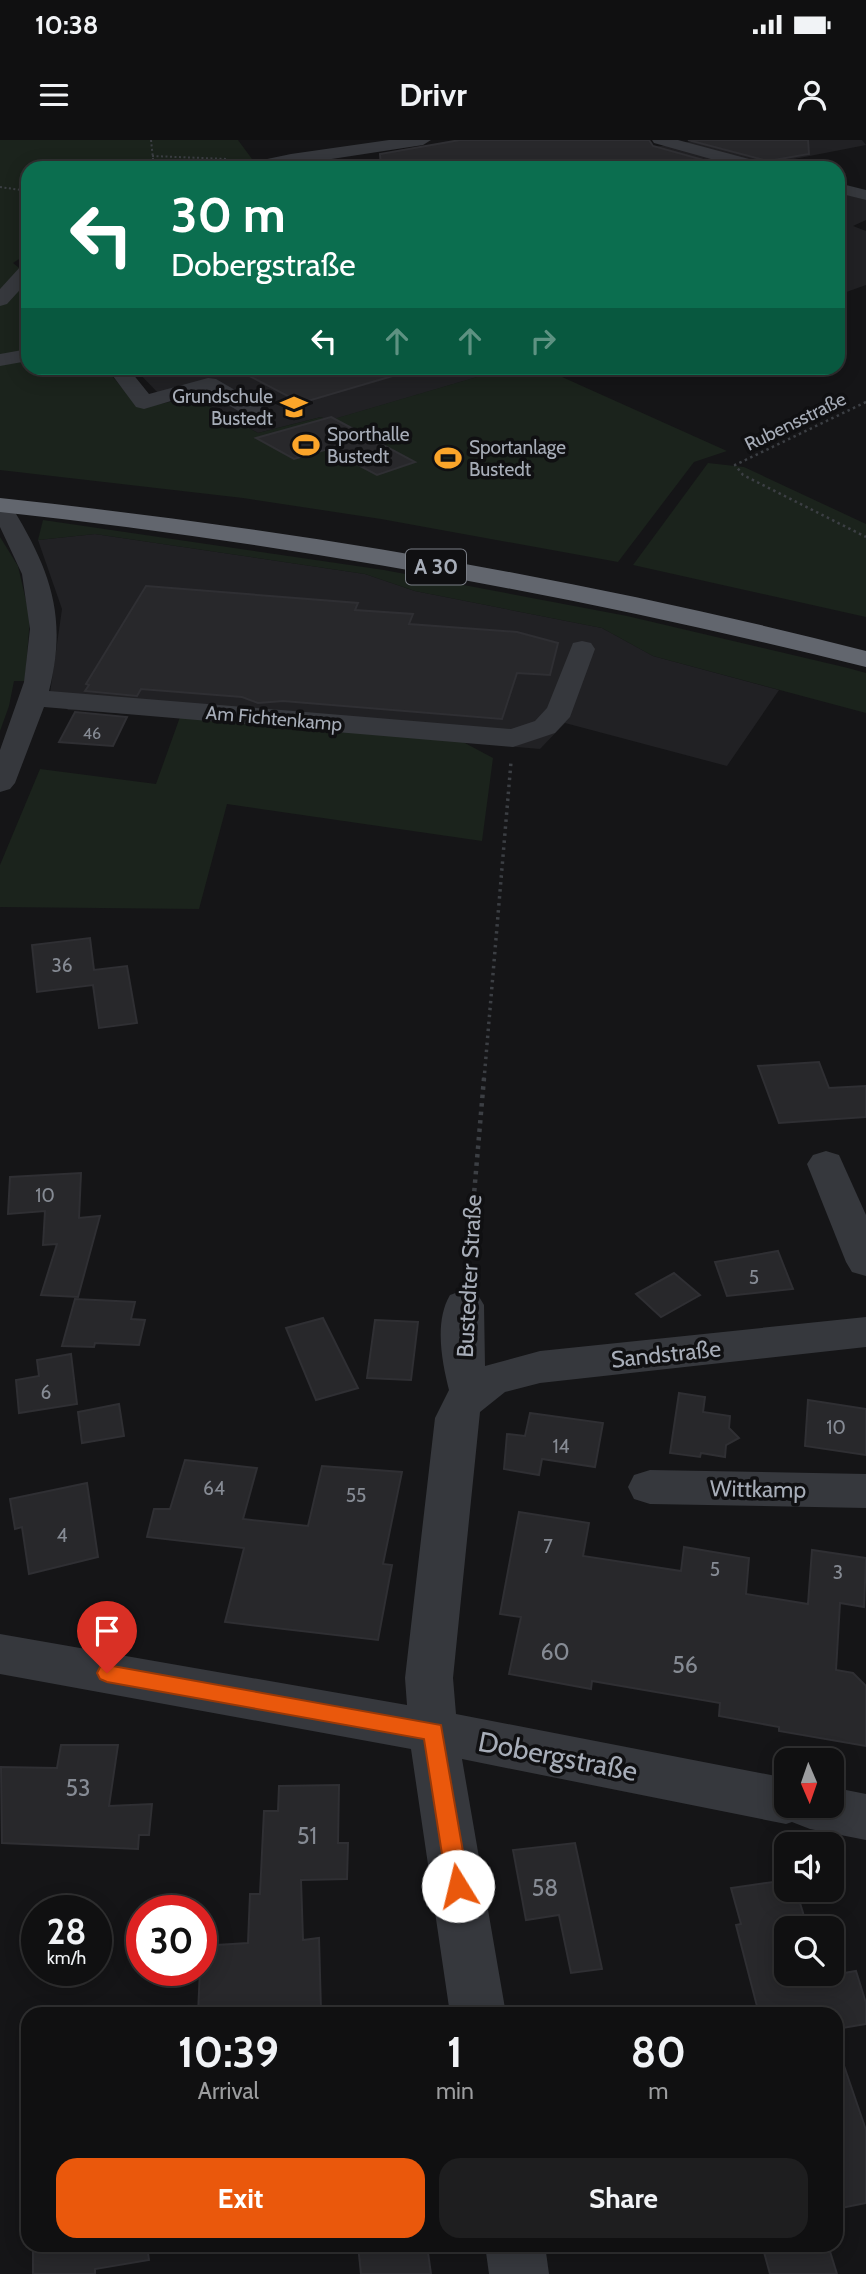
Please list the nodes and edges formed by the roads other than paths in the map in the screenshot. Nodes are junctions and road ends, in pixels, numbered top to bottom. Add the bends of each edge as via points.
1 (423, 140) edge
2 (660, 140) edge
3 (291, 159) junction
4 (258, 160) edge
5 (295, 161) edge
6 (736, 161) edge
7 (845, 190) edge
8 (866, 195) edge
9 (21, 278) edge
10 (0, 300) edge
11 (21, 356) edge
12 (0, 360) edge
13 (123, 375) edge
14 (258, 413) dead end
15 (0, 488) edge
16 (0, 506) edge
17 (866, 638) edge
18 (582, 649) dead end
19 (866, 659) edge
20 (34, 698) junction
21 (0, 783) edge
22 (826, 1164) dead end
23 (866, 1262) edge
24 (464, 1305) road end
25 (866, 1332) edge
26 (471, 1393) junction
27 (650, 1487) dead end
28 (866, 1491) edge
29 (0, 1654) edge
30 (433, 1731) junction
31 (774, 1799) edge
32 (844, 1813) edge
33 (866, 1817) edge
34 (477, 2007) edge
35 (516, 2252) edge
36 (519, 2274) edge

1 - 3 street
2 - 6 street
3 - 4 street
3 - 5 street
7 - 8 street
9 - 10 street
11 - 12 street
13 - 14 street via 144,401 208,384
15 - 17 highway, A 30 via 273,522 438,549 654,589
16 - 19 highway, A 30 via 256,537 420,564 643,607
16 - 20 street via 24,549 42,601 42,667
18 - 20 street, Am Fichtenkamp via 560,712 545,727 513,738
20 - 21 street
22 - 23 street
24 - 26 street, Bustedter Straße via 461,1360
25 - 26 street, Sandstraße via 540,1367 508,1373
26 - 30 street via 460,1404 456,1418 429,1678
27 - 28 street, Wittkamp
29 - 30 street, Dobergstraße
30 - 31 street, Dobergstraße
30 - 34 street
32 - 33 street
35 - 36 street

